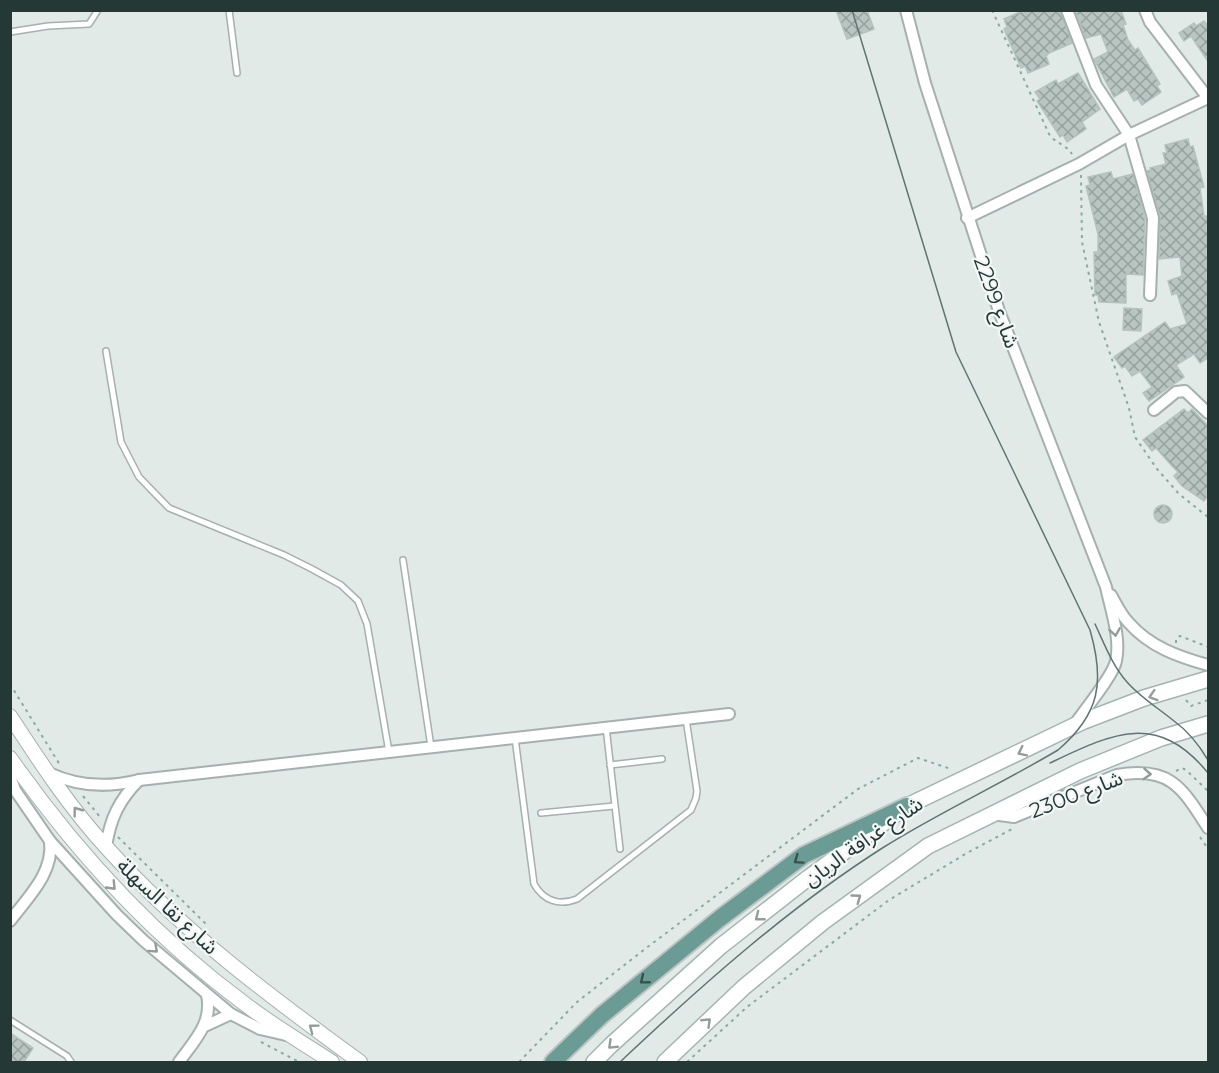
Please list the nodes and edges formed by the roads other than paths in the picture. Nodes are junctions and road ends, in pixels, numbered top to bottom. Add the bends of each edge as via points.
1 (98, 10) edge
2 (229, 10) edge
3 (906, 10) edge
4 (1067, 10) edge
5 (1145, 10) edge
6 (10, 32) edge
7 (237, 73) dead end
8 (1208, 98) edge
9 (1129, 135) junction
10 (967, 218) junction
11 (1149, 295) dead end
12 (106, 351) dead end
13 (1154, 410) dead end
14 (1209, 413) edge
15 (403, 560) dead end
16 (1106, 587) junction
17 (1209, 665) edge
18 (1209, 679) edge
19 (729, 714) dead end
20 (10, 716) edge
21 (686, 718) junction
22 (1209, 724) edge
23 (1074, 725) junction
24 (606, 728) junction
25 (515, 738) junction
26 (431, 747) junction
27 (388, 752) junction
28 (10, 758) edge
29 (662, 759) dead end
30 (610, 765) junction
31 (49, 773) junction
32 (10, 776) edge
33 (139, 780) junction
34 (13, 789) edge
35 (614, 806) junction
36 (907, 806) junction
37 (541, 813) dead end
38 (992, 814) junction
39 (1209, 828) edge
40 (50, 841) junction
41 (106, 847) junction
42 (620, 849) dead end
43 (73, 868) junction
44 (47, 872) junction
45 (10, 921) edge
46 (207, 994) junction
47 (231, 1014) junction
48 (10, 1020) edge
49 (205, 1026) junction
50 (295, 1037) junction
51 (71, 1062) edge
52 (179, 1062) edge
53 (332, 1062) edge
54 (360, 1062) edge
55 (553, 1062) edge
56 (594, 1062) edge
57 (665, 1062) edge

1 - 6 lane via 89,24
2 - 7 lane
3 - 10 street, شارع 2299
4 - 9 street via 1096,85
5 - 8 street
8 - 9 street
9 - 10 street via 1079,164
9 - 11 street via 1153,218
10 - 16 street, شارع 2299
12 - 27 lane via 121,442 139,477 169,508 284,555 341,585 358,601 367,624
13 - 14 street via 1176,392 1185,391
15 - 26 lane
16 - 17 street, شارع 2299 via 1127,622 1149,643
16 -> 23 street, شارع 2299 via 1118,650 1116,661 1110,676
18 -> 23 main road, شارع غرافة الريان
19 - 21 street
20 - 31 street, شارع نقا السهلة
21 - 24 street
21 - 25 lane via 697,791 691,810 569,902 544,897 534,884
22 - 38 main road, شارع غرافة الريان via 1161,738 1080,771
23 -> 36 main road, شارع غرافة الريان
24 - 25 street
24 - 30 lane
25 - 26 street
26 - 27 street
27 - 33 street
28 -> 50 street, شارع نقا السهلة via 75,845 144,918 201,970
29 - 30 lane
30 - 35 lane
31 - 33 street via 88,785
41 -> 31 street, شارع نقا السهلة
32 - 34 street, شارع نقا السهلة
33 - 41 street via 113,814
34 - 40 street, شارع نقا السهلة
35 - 37 lane
35 - 42 lane
36 -> 55 main road via 804,855 602,1015
36 -> 56 main road, شارع غرافة الريان via 721,946
38 -> 39 street, شارع 2300 via 1014,817 1117,776 1155,774 1179,787
57 -> 38 main road, شارع غرافة الريان via 744,987 823,922 928,846
40 - 43 street, شارع نقا السهلة
40 - 44 street
54 -> 41 street, شارع نقا السهلة via 218,954
43 - 44 street via 59,867
43 -> 46 street, شارع نقا السهلة via 144,941
44 - 45 street
46 - 47 street, شارع نقا السهلة
46 - 49 street
47 - 49 street
47 - 50 street, شارع نقا السهلة via 260,1029
48 - 51 lane via 68,1056
49 - 52 street
50 - 53 street, شارع نقا السهلة

